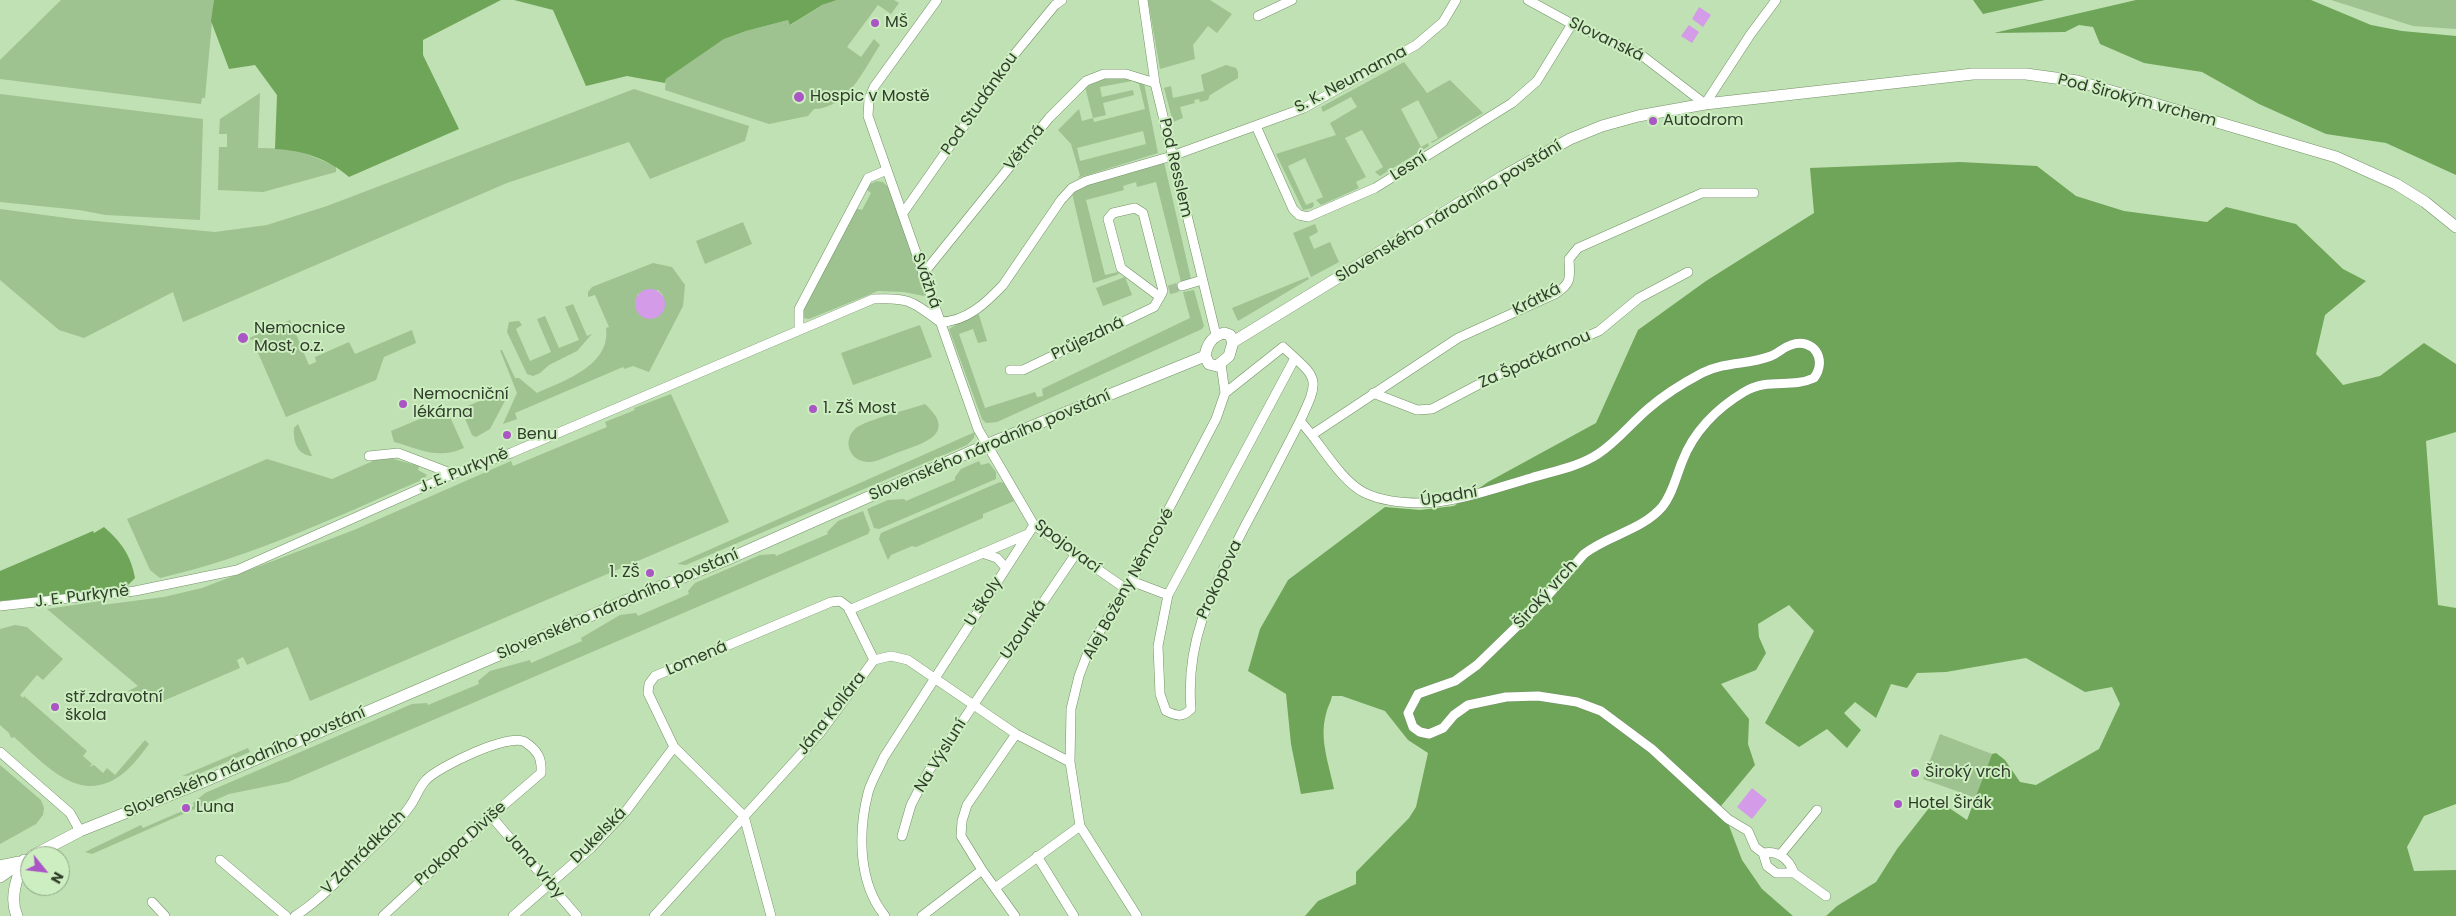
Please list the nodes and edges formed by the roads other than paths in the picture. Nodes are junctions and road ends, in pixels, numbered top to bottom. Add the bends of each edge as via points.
1 (937, 0) edge
2 (1062, 0) edge
3 (1143, 0) edge
4 (1292, 0) edge
5 (1456, 0) edge
6 (1528, 0) edge
7 (1776, 0) edge
8 (1258, 16) dead end
9 (1572, 24) junction
10 (1154, 83) junction
11 (1705, 104) junction
12 (1256, 126) junction
13 (1172, 156) junction
14 (888, 170) junction
15 (1754, 193) dead end
16 (903, 213) junction
17 (2456, 227) edge
18 (1688, 272) dead end
19 (923, 274) junction
20 (1202, 280) junction
21 (1182, 286) tunnel mouth
22 (1164, 292) junction
23 (940, 322) junction
24 (798, 330) junction
25 (1216, 335) junction
26 (1234, 342) junction
27 (1205, 356) junction
28 (1295, 358) junction
29 (1221, 364) junction
30 (1010, 370) dead end
31 (1225, 393) junction
32 (1373, 393) junction
33 (1300, 421) junction
34 (1313, 434) junction
35 (1620, 438) joint
36 (988, 444) junction
37 (369, 456) dead end
38 (453, 474) junction
39 (1034, 525) junction
40 (1028, 534) junction
41 (982, 553) junction
42 (1075, 555) junction
43 (1006, 568) junction
44 (1128, 585) junction
45 (1168, 595) junction
46 (0, 606) edge
47 (849, 610) junction
48 (874, 660) junction
49 (934, 678) junction
50 (973, 706) junction
51 (1016, 734) junction
52 (674, 747) junction
53 (0, 752) edge
54 (1070, 762) junction
55 (540, 773) joint
56 (1817, 810) dead end
57 (491, 816) junction
58 (744, 816) junction
59 (1080, 826) junction
60 (80, 831) junction
61 (902, 836) dead end
62 (52, 846) edge
63 (1763, 853) junction
64 (1780, 855) junction
65 (1037, 856) junction
66 (20, 860) edge
67 (220, 860) dead end
68 (20, 864) edge
69 (0, 866) edge
70 (982, 870) junction
71 (20, 872) edge
72 (1794, 873) junction
73 (0, 878) edge
74 (550, 884) junction
75 (995, 888) junction
76 (1826, 896) dead end
77 (152, 902) dead end
78 (17, 916) edge
79 (165, 916) edge
80 (286, 916) edge
81 (295, 916) edge
82 (383, 916) edge
83 (513, 916) edge
84 (577, 916) edge
85 (654, 916) edge
86 (771, 916) edge
87 (885, 916) edge
88 (922, 916) edge
89 (1015, 916) edge
90 (1074, 916) edge
91 (1137, 916) edge

1 - 14 street, Svážná via 874,87 869,99 868,116
2 - 16 street, Pod Studánkou via 1055,4 1013,56
3 - 10 street, Pod Resslem
4 - 8 street
5 - 12 street, S. K. Neumanna via 1443,22 1416,45 1304,108
6 - 9 street, Slovanská
7 - 11 street
9 - 11 street, Slovanská via 1640,54
9 - 12 street, Lesní via 1537,81 1512,103 1375,188 1308,216 1293,209
10 - 13 street, Pod Resslem
10 - 19 street, Větrná via 1126,74 1104,74 1086,81 1048,118
11 - 17 street, Pod Širokým vrchem via 1973,74 2026,74 2077,81 2336,157 2396,184
11 - 26 street, Slovenského národního povstání via 1638,116 1570,139 1502,177
12 - 13 street, S. K. Neumanna
13 - 20 street, Pod Resslem
13 - 23 street, S. K. Neumanna via 1072,188 992,297 954,322
14 - 16 street, Svážná
14 - 24 street via 868,178 799,309
15 - 32 street, Krátká via 1702,193 1578,248 1569,259 1570,278 1566,287 1458,338
16 - 19 street, Svážná
18 - 32 street, Za Špačkárnou via 1639,298 1599,331 1487,380 1432,410 1417,410
19 - 23 street, Svážná
20 - 21 street
20 - 25 street, Pod Resslem
22 - 22 street via 1143,213 1135,208 1112,213 1108,219 1121,268
22 - 30 street, Průjezdná via 1154,307 1023,370
23 - 24 street, J. E. Purkyně via 900,297 873,299
23 - 36 street, Svážná via 978,429
24 - 38 street, J. E. Purkyně via 511,453
25 - 26 street via 1230,335
25 - 27 street
26 - 29 street via 1229,356
27 - 29 street via 1209,364
27 - 36 street, Slovenského národního povstání
28 - 31 street via 1283,348
28 - 33 street, Prokopova via 1312,373 1315,381 1313,395
28 - 45 street, Prokopova
29 - 31 street, Alej Boženy Němcové
31 - 44 street, Alej Boženy Němcové via 1211,428
32 - 34 street, Krátká
33 - 34 street, Úpadní
33 - 45 street, Prokopova via 1211,591 1198,627 1189,686 1191,709 1185,715 1176,716 1166,711 1160,694 1158,646
34 - 35 street, Úpadní via 1350,483 1366,493 1395,501 1423,503 1476,494 1584,462
35 - 63 street, Široký vrch via 1649,408 1703,373 1731,362 1760,361 1800,343 1812,348 1819,356 1820,370 1814,378 1793,384 1764,384 1745,392 1713,415 1697,434 1660,509 1636,528 1595,544 1543,601 1477,665 1455,681 1418,694 1408,718 1413,727 1429,734 1443,728 1468,705 1506,697 1538,696 1577,702 1601,711 1652,748 1728,819 1748,831 1755,847
36 - 39 street, Spojovací
36 - 60 street, Slovenského národního povstání via 726,560
37 - 38 street via 398,453
38 - 46 street, J. E. Purkyně via 237,570 146,589
39 - 40 street, U školy
39 - 42 street, Spojovací
40 - 41 street
40 - 43 street, U školy
41 - 43 street via 997,558
41 - 47 street
42 - 44 street, Spojovací
42 - 50 street, Uzounká
43 - 49 street, U školy
44 - 45 street
44 - 54 street, Alej Boženy Němcové via 1090,647 1079,676 1070,717
47 - 48 street
47 - 52 street, Lomená via 840,601 831,602 655,676 649,684 648,693
48 - 49 street, Jána Kollára via 891,656 908,660
48 - 58 street, Jána Kollára via 820,733
49 - 50 street, Jána Kollára
49 - 87 street, U školy via 884,757 868,791 861,829 865,871 875,904
50 - 51 street, Jána Kollára
50 - 61 street, Na Výsluní via 928,772 911,805
51 - 54 street, Jána Kollára
51 - 70 street via 968,805 962,821 961,836
52 - 58 street, Lomená
52 - 74 street, Dukelská via 626,811
53 - 60 street via 70,813
54 - 59 street, Alej Boženy Němcové
55 - 57 street, Prokopa Diviše
55 - 81 street, V Zahrádkách via 542,761 535,749 522,740 504,740 439,769 425,781 411,806 394,826 312,905
56 - 64 street
57 - 74 street, Jana Vrby
57 - 82 street, Prokopa Diviše
58 - 85 street, Jána Kollára
58 - 86 street
59 - 65 street
59 - 91 street, Alej Boženy Němcové
60 - 62 street, Slovenského národního povstání
63 - 64 street via 1772,851
63 - 72 street, Široký vrch via 1767,866 1776,873
64 - 72 street, Široký vrch
65 - 75 street
65 - 90 street
66 - 69 street
67 - 80 street
68 - 73 street, Slovenského národního povstání
70 - 75 street
70 - 88 street
71 - 78 street via 14,894
72 - 76 street, Široký vrch
74 - 83 street, Dukelská
74 - 84 street, Jana Vrby
75 - 89 street
77 - 79 street

